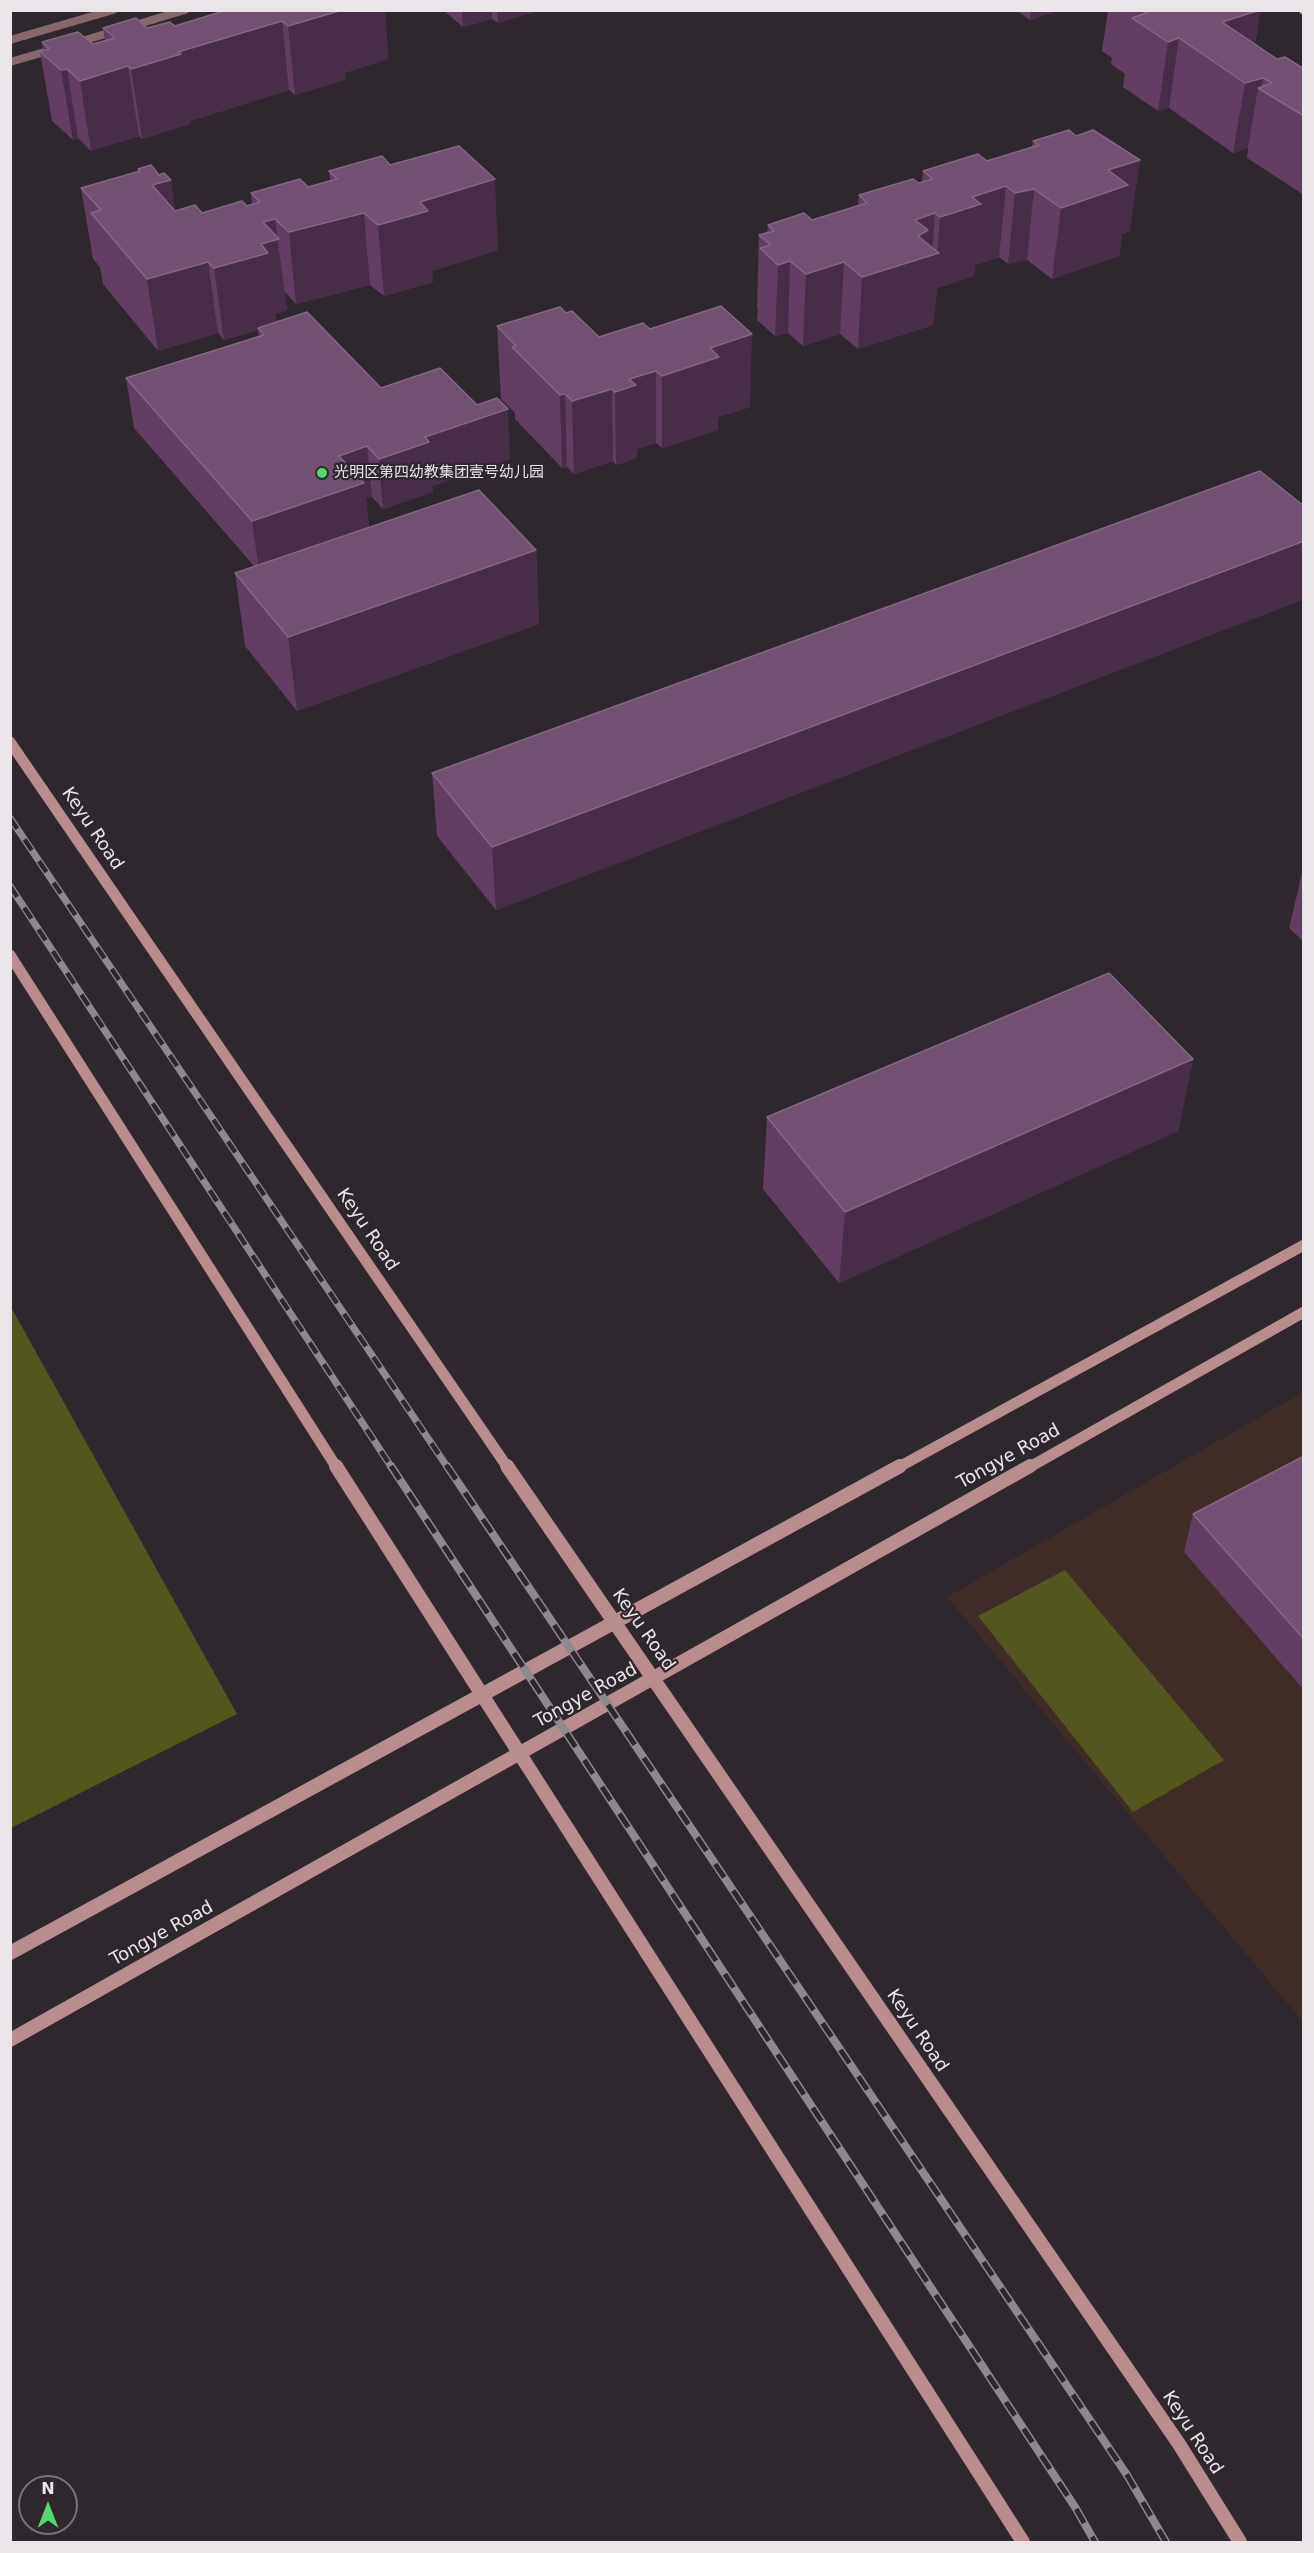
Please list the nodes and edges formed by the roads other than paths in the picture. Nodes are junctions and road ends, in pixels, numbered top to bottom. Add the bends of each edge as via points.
1 (113, 10) edge
2 (185, 10) edge
3 (10, 40) edge
4 (10, 62) edge
5 (10, 742) edge
6 (10, 955) edge
7 (1304, 1245) edge
8 (1304, 1312) edge
9 (615, 1622) junction
10 (654, 1678) junction
11 (483, 1695) junction
12 (520, 1754) junction
13 (10, 1953) edge
14 (10, 2040) edge
15 (1023, 2542) edge
16 (1240, 2542) edge

1 - 3 street
2 - 4 street
5 - 9 main road, Keyu Road
6 - 11 main road
7 - 9 main road
8 - 10 main road, Tongye Road
9 - 10 main road, Keyu Road
9 - 11 main road
10 - 12 main road, Tongye Road
10 - 16 main road, Keyu Road via 1179,2444
11 - 12 main road
11 - 13 main road
12 - 14 main road, Tongye Road
12 - 15 main road

